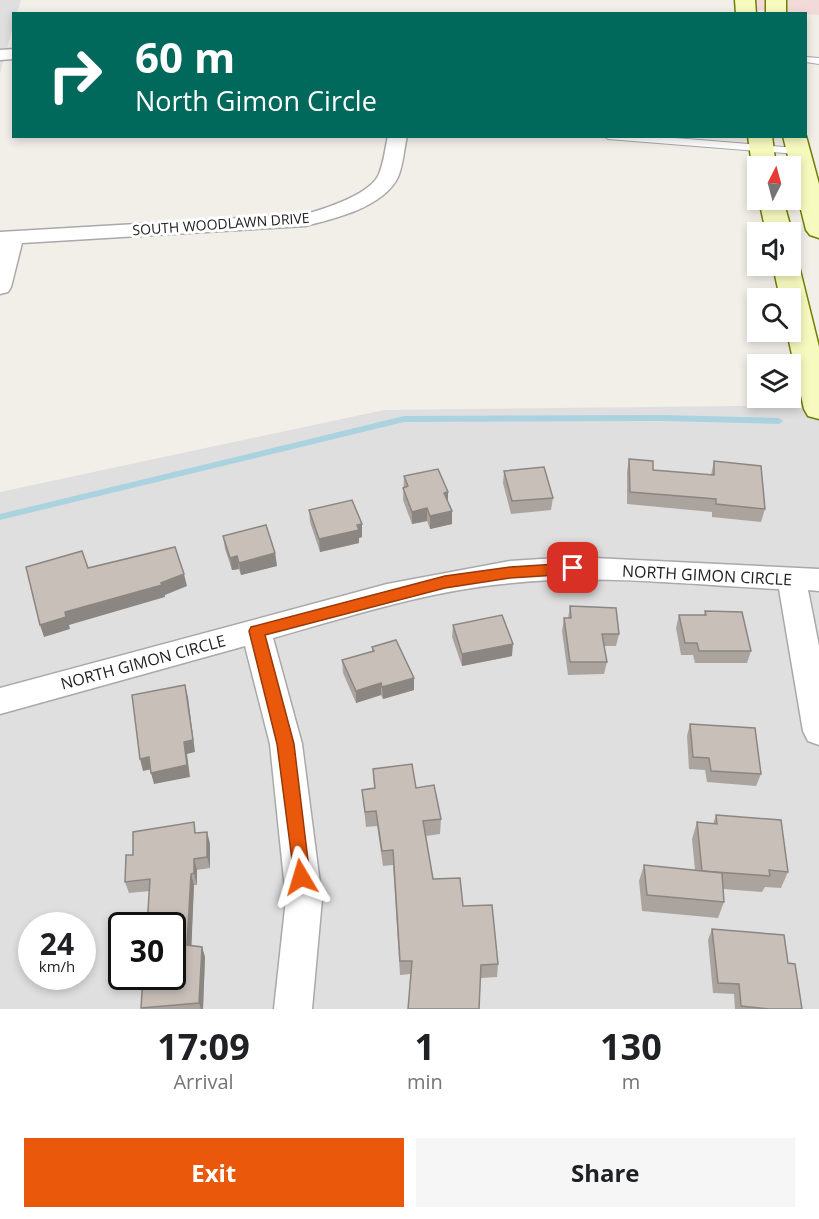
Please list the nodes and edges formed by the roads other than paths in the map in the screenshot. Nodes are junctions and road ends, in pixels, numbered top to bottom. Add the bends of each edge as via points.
1 (398, 138) edge
2 (630, 138) edge
3 (796, 144) edge
4 (762, 150) edge
5 (819, 230) edge
6 (6, 237) edge
7 (788, 276) edge
8 (0, 287) edge
9 (819, 410) edge
10 (805, 579) edge
11 (256, 631) junction
12 (0, 701) edge
13 (819, 731) edge
14 (293, 1009) edge

1 - 6 street, SOUTH WOODLAWN DRIVE via 388,177 376,191 335,213 305,220
2 - 4 lane
3 - 4 lane
3 - 5 main road
6 - 8 street
7 - 9 main road
10 - 11 street, NORTH GIMON CIRCLE via 573,568 510,572 387,595
10 - 13 street
11 - 12 street, NORTH GIMON CIRCLE
11 - 14 street via 285,744 304,899

